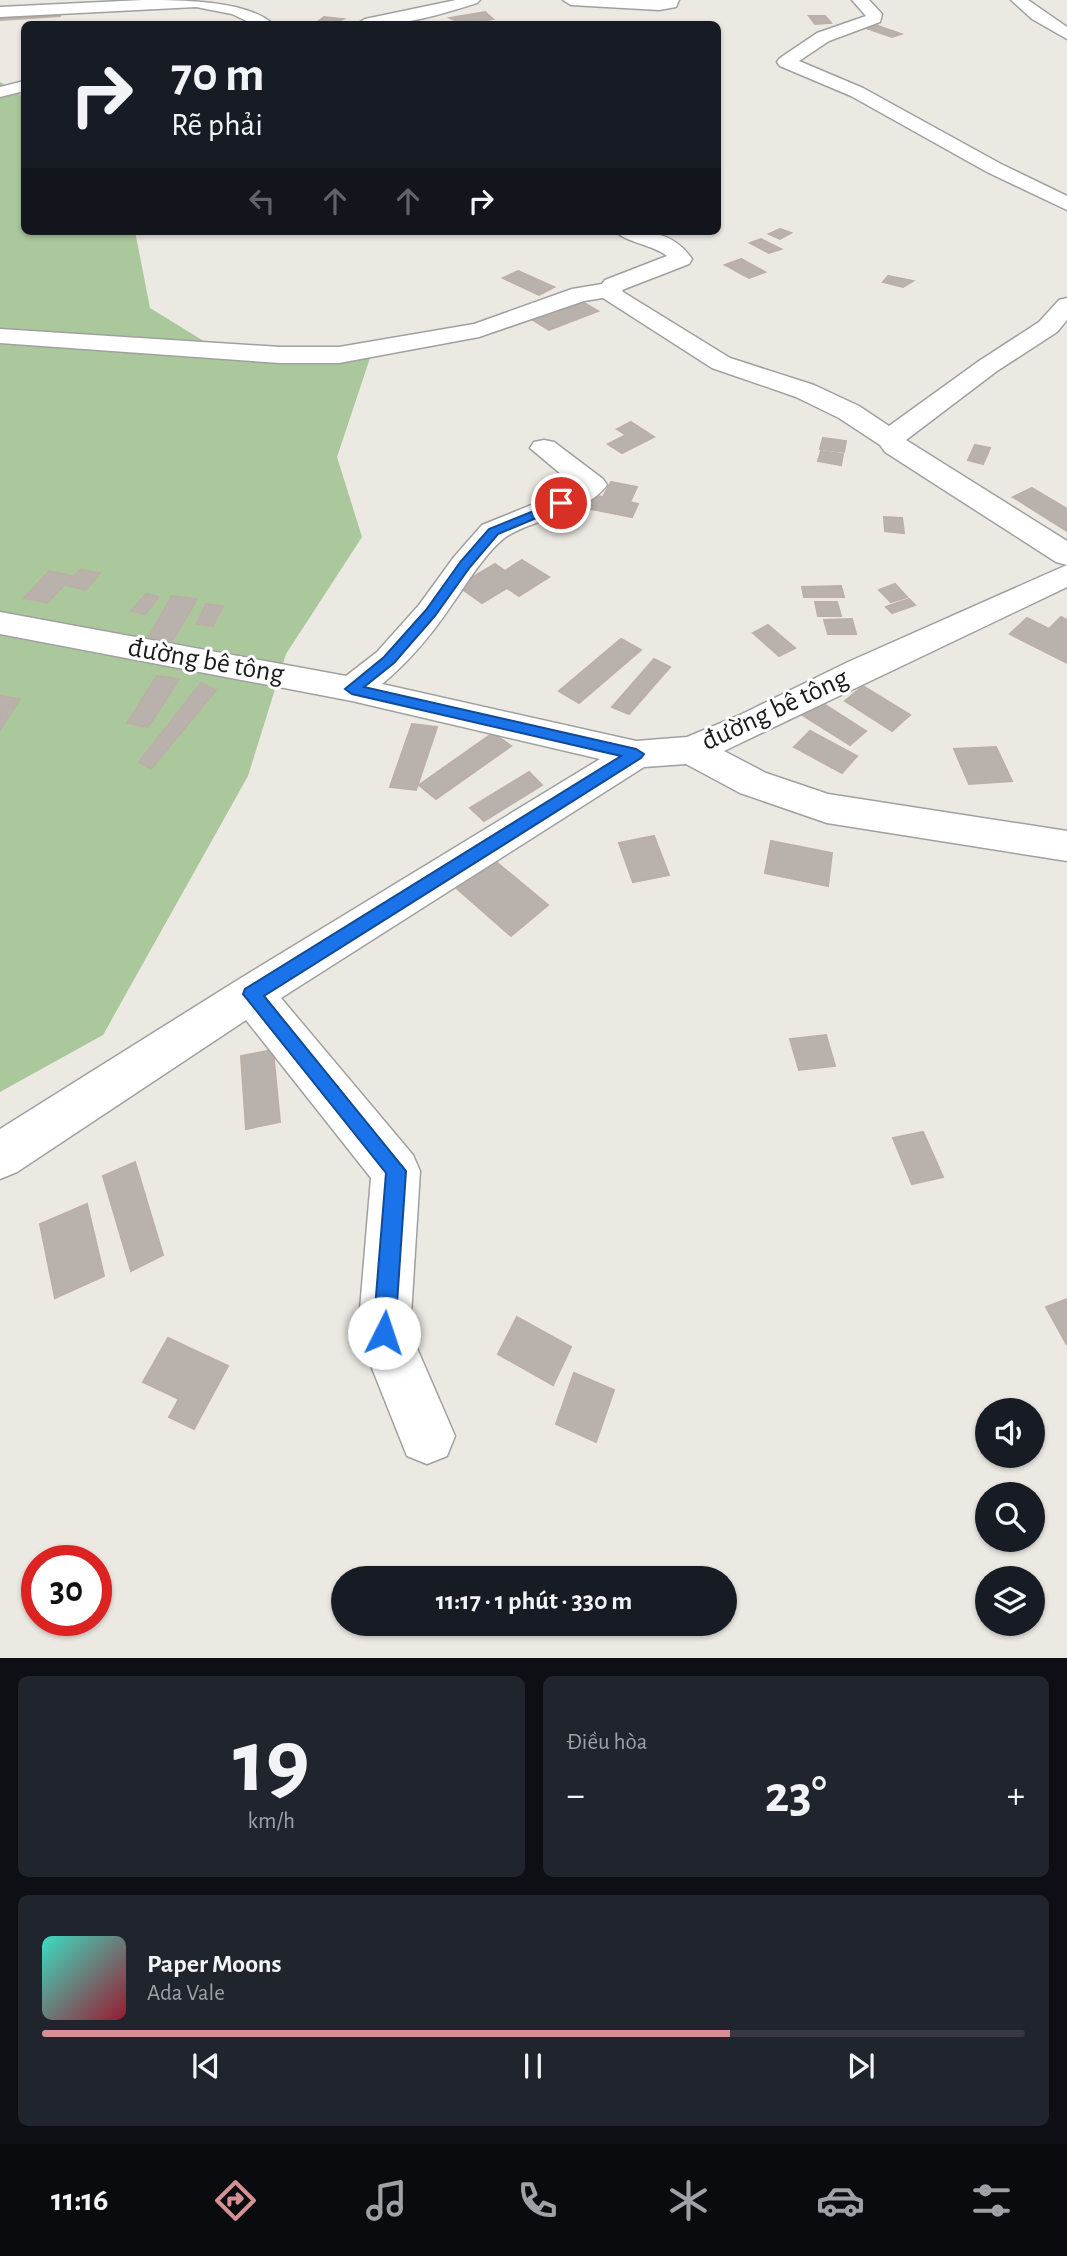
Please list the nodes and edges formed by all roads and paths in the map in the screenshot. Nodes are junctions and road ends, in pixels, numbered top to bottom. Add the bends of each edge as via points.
1 (472, 0) edge
2 (671, 0) edge
3 (860, 0) edge
4 (1019, 0) edge
5 (83, 4) edge
6 (562, 4) edge
7 (0, 12) edge
8 (259, 21) edge
9 (381, 21) edge
10 (1067, 34) edge
11 (21, 87) edge
12 (0, 92) edge
13 (1067, 204) edge
14 (641, 235) edge
15 (609, 290) junction
16 (1067, 305) edge
17 (0, 336) edge
18 (892, 440) junction
19 (544, 448) dead end
20 (1067, 555) edge
21 (1067, 575) edge
22 (7, 624) edge
23 (352, 689) junction
24 (691, 750) junction
25 (636, 754) junction
26 (1067, 846) edge
27 (251, 994) junction
28 (0, 1156) edge
29 (427, 1436) dead end

1 - 9 street
2 - 6 street via 659,5
3 - 13 street via 874,19 823,37 786,62 857,92
4 - 10 street
5 - 7 street
5 - 8 street via 196,2 237,10
11 - 12 street
14 - 15 street via 678,253 681,259
15 - 17 street via 580,294 479,330 339,355
15 - 18 street via 720,363 805,391
16 - 18 street via 1048,327 988,366
18 - 20 street via 931,471
19 - 23 street via 593,485 493,531 389,660
21 - 24 street, đường bê tông
22 - 23 street, đường bê tông
23 - 25 street, đường bê tông
24 - 25 street, đường bê tông
24 - 26 street via 753,783 827,808
25 - 27 street
27 - 28 street
27 - 29 street via 396,1171 384,1333

